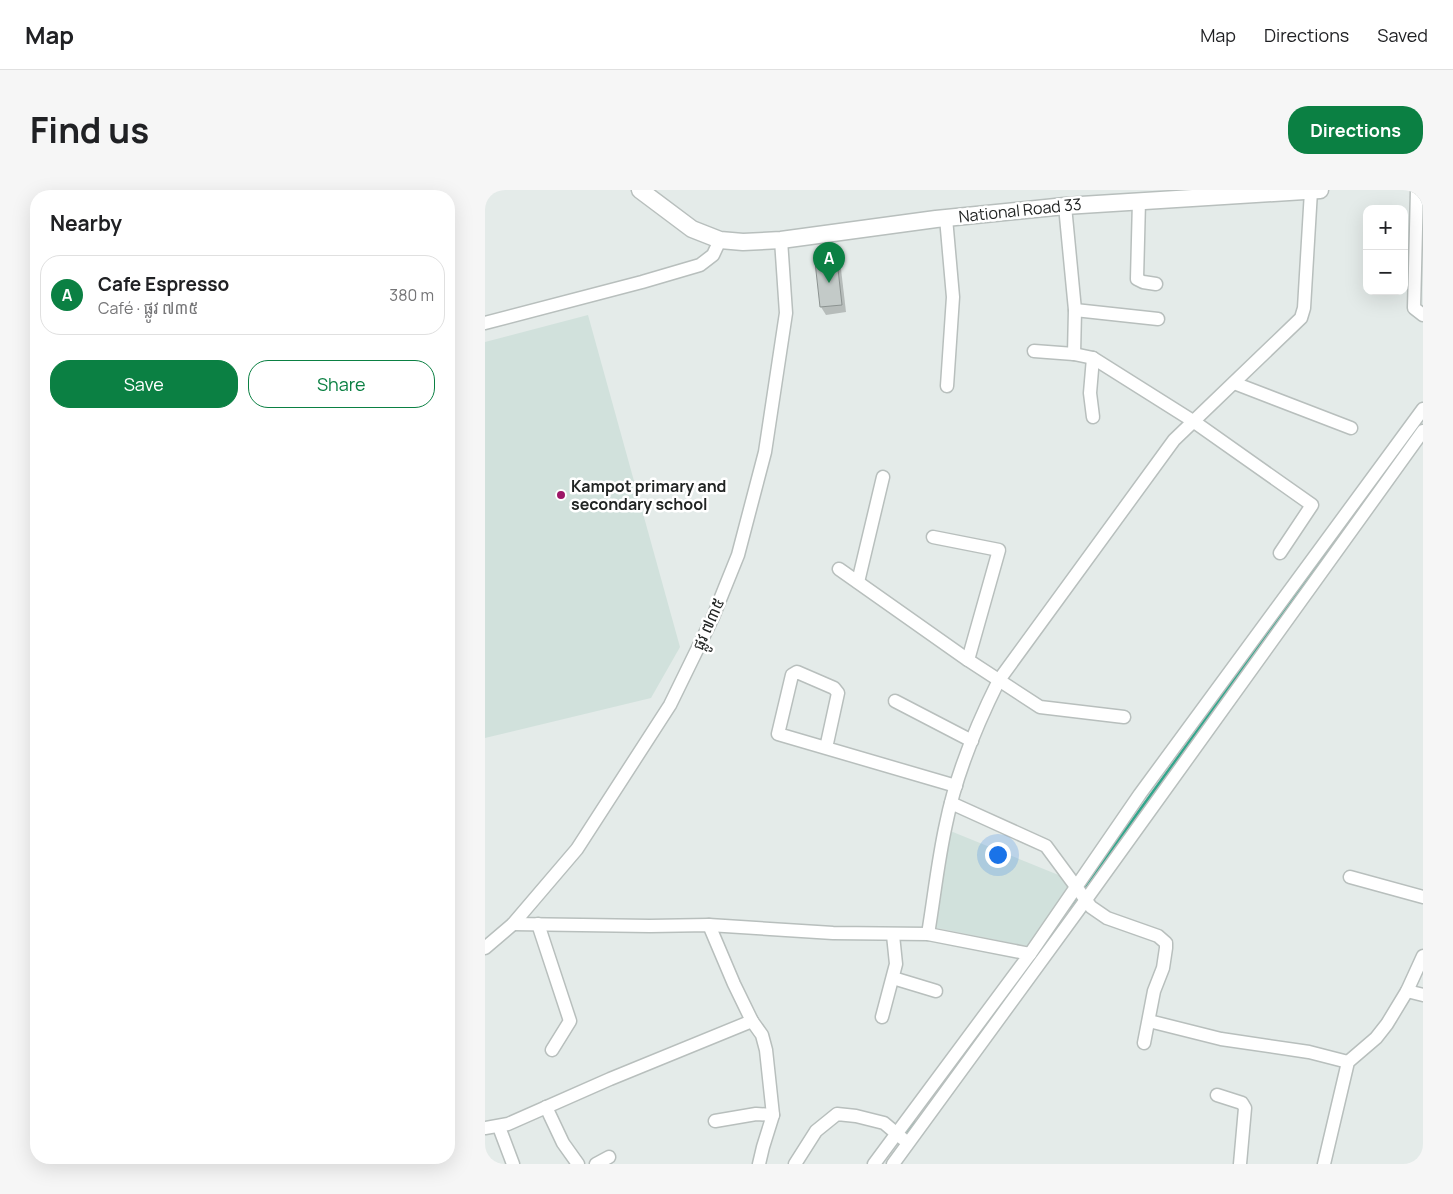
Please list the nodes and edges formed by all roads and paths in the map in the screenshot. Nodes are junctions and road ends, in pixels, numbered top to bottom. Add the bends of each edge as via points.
1 (640, 190) edge
2 (1320, 190) edge
3 (1417, 190) edge
4 (1311, 191) edge
5 (1139, 201) junction
6 (1065, 206) junction
7 (946, 218) junction
8 (720, 240) junction
9 (781, 240) junction
10 (1156, 284) dead end
11 (1075, 310) junction
12 (1423, 314) edge
13 (1158, 319) dead end
14 (485, 323) edge
15 (1034, 351) dead end
16 (1074, 354) junction
17 (1093, 358) junction
18 (1234, 382) junction
19 (947, 386) dead end
20 (1423, 408) edge
21 (1093, 417) dead end
22 (1193, 421) junction
23 (1351, 428) dead end
24 (1423, 431) edge
25 (883, 477) dead end
26 (933, 536) dead end
27 (1280, 553) dead end
28 (839, 569) dead end
29 (858, 582) junction
30 (968, 660) junction
31 (999, 680) junction
32 (895, 701) dead end
33 (1124, 717) dead end
34 (972, 741) junction
35 (826, 748) junction
36 (956, 786) junction
37 (951, 803) junction
38 (1350, 877) dead end
39 (1076, 887) junction
40 (1423, 897) edge
41 (1085, 901) junction
42 (513, 924) junction
43 (538, 924) junction
44 (709, 925) junction
45 (928, 934) junction
46 (893, 935) junction
47 (485, 948) edge
48 (1030, 954) junction
49 (1423, 956) edge
50 (893, 978) junction
51 (937, 991) dead end
52 (1407, 991) junction
53 (1423, 995) edge
54 (883, 1018) dead end
55 (752, 1021) junction
56 (1149, 1021) junction
57 (1144, 1043) dead end
58 (553, 1050) dead end
59 (1348, 1062) junction
60 (1217, 1095) dead end
61 (546, 1107) junction
62 (773, 1115) junction
63 (715, 1121) dead end
64 (499, 1127) junction
65 (485, 1128) edge
66 (897, 1134) junction
67 (908, 1144) junction
68 (609, 1157) dead end
69 (513, 1164) edge
70 (578, 1164) edge
71 (596, 1164) edge
72 (759, 1164) edge
73 (795, 1164) edge
74 (874, 1164) edge
75 (893, 1164) edge
76 (1240, 1164) edge
77 (1324, 1164) edge

1 - 8 main road, National Road 33 via 692,229
2 - 4 main road, National Road 33
3 - 12 street via 1414,308
4 - 5 main road, National Road 33
4 - 18 street via 1303,314
5 - 6 main road, National Road 33
5 - 10 street via 1137,279
6 - 7 main road, National Road 33
6 - 11 street
7 - 9 main road, National Road 33
7 - 19 street via 953,297
8 - 9 main road, National Road 33
8 - 14 street via 713,255 700,264
9 - 42 street, ផ្លូវ ៧៣៥ via 786,313 765,452 738,555 713,617 670,705 577,849
11 - 13 street
11 - 16 street
15 - 16 street
16 - 17 street
17 - 21 street via 1090,393
17 - 22 street
18 - 22 street
18 - 23 street
20 - 39 street via 1146,786
22 - 27 street via 1312,504
22 - 31 street via 1175,440
24 - 41 street
25 - 29 street
26 - 30 street via 999,550
28 - 29 street
29 - 30 street
30 - 31 street
31 - 33 street via 1040,707
31 - 34 street
32 - 34 street
34 - 36 street
35 - 35 street via 838,693 834,688 795,672 778,734
35 - 36 street
36 - 37 street
37 - 39 street via 1046,846
37 - 45 street
38 - 40 street
39 - 41 street
39 - 48 street
41 - 56 street via 1107,918 1158,936 1165,943 1163,968 1154,991
41 - 67 street
42 - 43 street
42 - 47 street, ផ្លូវ ៧៣៥
43 - 44 street
43 - 58 street via 570,1021
44 - 46 street
44 - 55 street
45 - 46 street
45 - 48 street
46 - 50 street via 896,964
48 - 66 street
49 - 52 street
50 - 51 street
50 - 54 street
52 - 53 street
52 - 59 street via 1376,1038
55 - 61 street
55 - 62 street via 762,1035 766,1050
56 - 57 street
56 - 59 street via 1221,1039 1309,1052
59 - 77 street
60 - 76 street via 1242,1103 1245,1108
61 - 64 street
61 - 70 street via 563,1143
62 - 63 street via 756,1114
62 - 72 street
64 - 65 street
64 - 69 street
66 - 67 street
66 - 73 street via 883,1123 837,1114 816,1131
66 - 74 street
67 - 75 street
68 - 71 street

